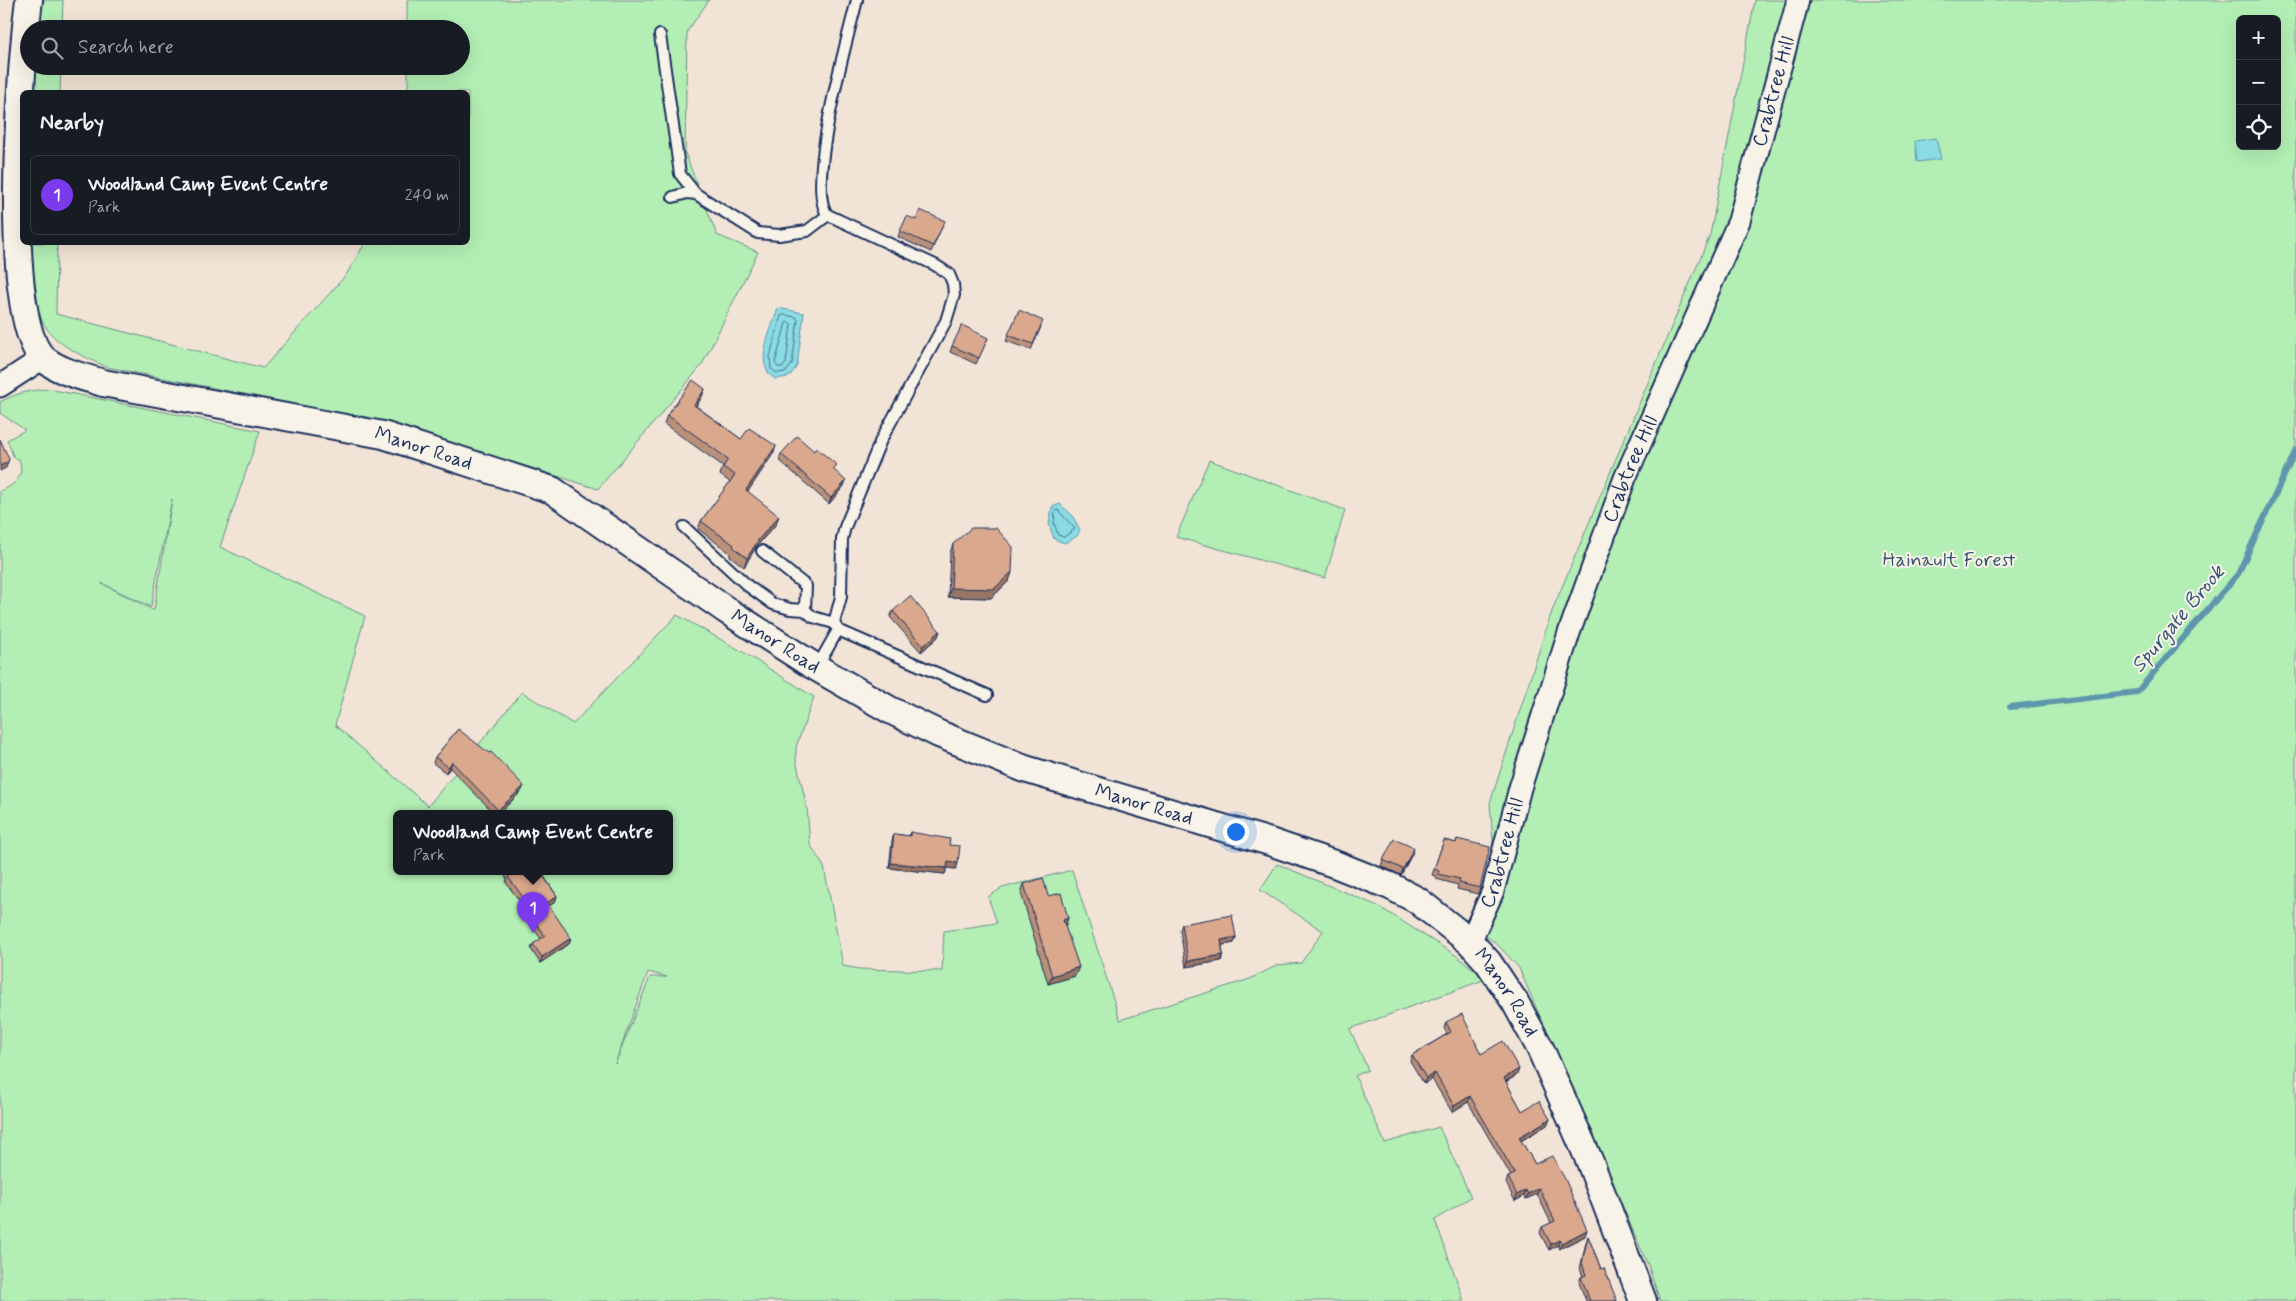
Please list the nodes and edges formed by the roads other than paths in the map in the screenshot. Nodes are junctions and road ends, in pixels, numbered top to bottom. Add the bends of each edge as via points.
1 (29, 0) edge
2 (857, 0) edge
3 (1798, 0) edge
4 (28, 20) edge
5 (660, 35) dead end
6 (24, 75) edge
7 (22, 90) edge
8 (20, 123) edge
9 (696, 194) junction
10 (673, 197) dead end
11 (828, 215) junction
12 (44, 358) junction
13 (0, 386) edge
14 (684, 528) dead end
15 (762, 551) edge
16 (805, 610) junction
17 (836, 627) junction
18 (816, 668) junction
19 (988, 695) dead end
20 (1470, 942) junction
21 (1643, 1301) edge

1 - 4 street, Manor Road
2 - 11 lane via 829,118 820,173 820,196
3 - 20 street, Crabtree Hill via 1739,221 1625,478 1568,633 1520,788 1493,891
5 - 9 lane via 680,174
6 - 7 street, Manor Road
8 - 12 street, Manor Road via 16,178 21,303 30,337
9 - 10 lane
9 - 11 lane via 758,232 779,235 807,231
11 - 17 lane via 916,255 949,274 954,284 946,321 881,440 846,527 842,539 841,597
12 - 13 street
12 - 18 street, Manor Road via 73,373 103,382 383,435 552,490
14 - 16 lane via 766,599 790,609
15 - 16 lane via 806,586
16 - 17 lane
17 - 18 lane
17 - 19 lane
18 - 20 street, Manor Road via 939,734 1025,769 1270,842 1390,886 1417,900
20 - 21 street, Manor Road via 1515,1002 1540,1048 1590,1162

